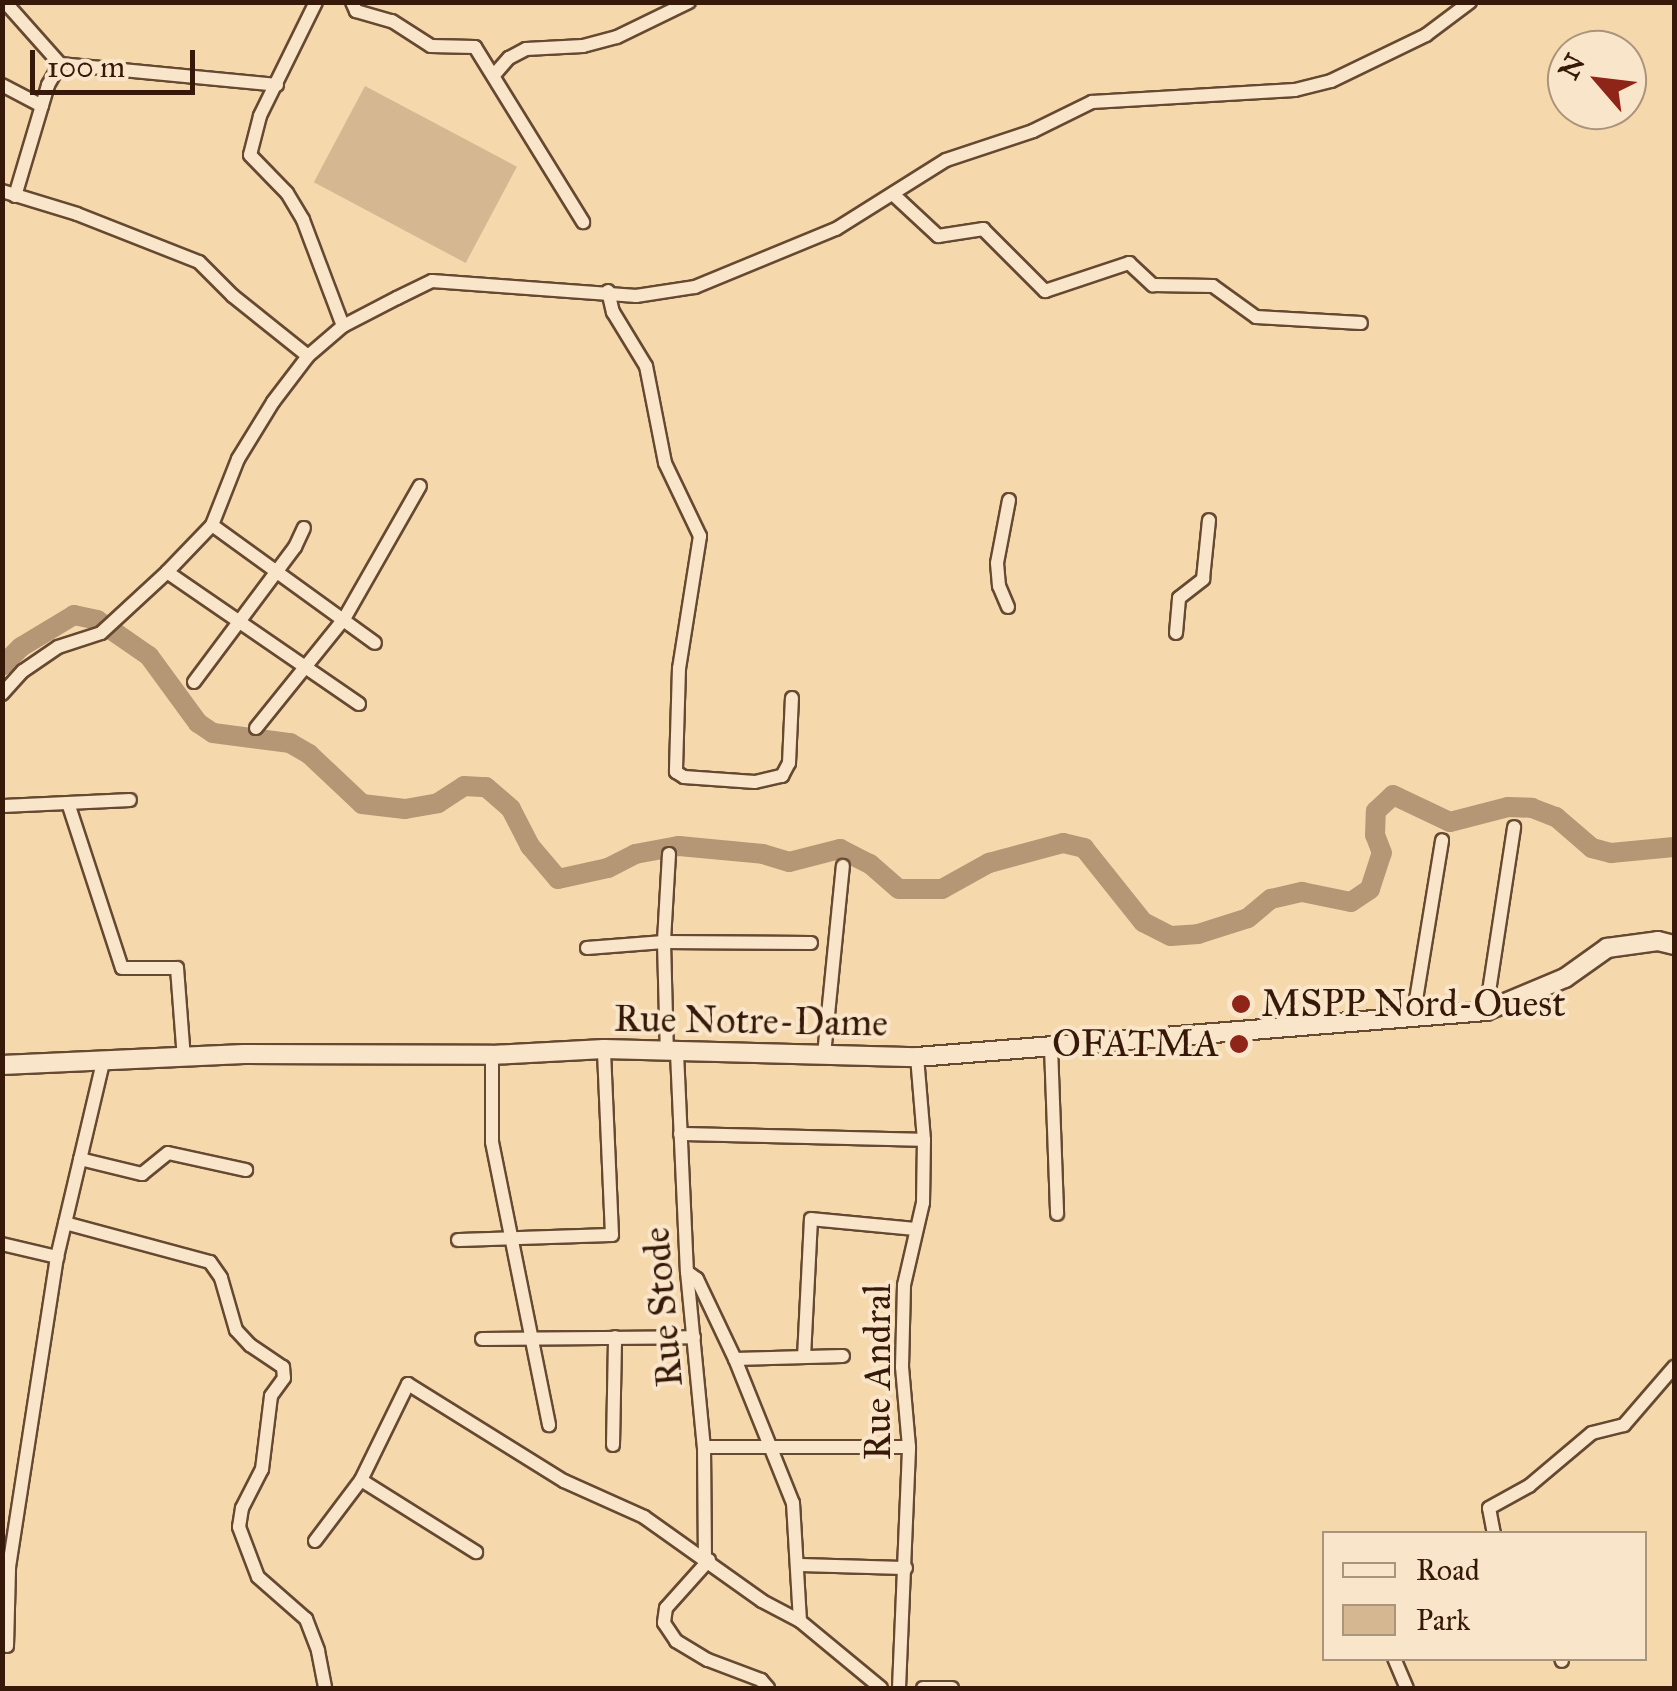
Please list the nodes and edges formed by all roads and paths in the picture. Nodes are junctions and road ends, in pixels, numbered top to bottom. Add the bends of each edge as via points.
1 (316, 2) edge
2 (352, 2) edge
3 (689, 2) edge
4 (1470, 2) edge
5 (5, 8) edge
6 (60, 64) junction
7 (494, 75) junction
8 (278, 85) junction
9 (2, 86) edge
10 (42, 106) junction
11 (9, 194) edge
12 (895, 196) junction
13 (583, 222) dead end
14 (608, 291) junction
15 (1361, 323) dead end
16 (342, 326) junction
17 (308, 356) junction
18 (420, 486) dead end
19 (1010, 500) dead end
20 (1209, 520) dead end
21 (212, 525) junction
22 (304, 528) dead end
23 (279, 570) junction
24 (166, 572) junction
25 (1008, 606) dead end
26 (344, 619) junction
27 (240, 622) junction
28 (1176, 633) dead end
29 (375, 642) dead end
30 (306, 669) junction
31 (194, 682) dead end
32 (2, 694) edge
33 (792, 698) dead end
34 (359, 704) dead end
35 (256, 728) dead end
36 (130, 800) dead end
37 (2, 806) edge
38 (69, 806) junction
39 (1514, 827) dead end
40 (1442, 840) dead end
41 (669, 854) dead end
42 (843, 866) dead end
43 (664, 942) junction
44 (810, 943) dead end
45 (1674, 945) edge
46 (587, 948) dead end
47 (1491, 1010) junction
48 (1412, 1018) junction
49 (1050, 1047) junction
50 (604, 1049) junction
51 (672, 1053) junction
52 (492, 1054) junction
53 (824, 1055) junction
54 (917, 1057) junction
55 (184, 1058) junction
56 (103, 1062) junction
57 (2, 1065) edge
58 (680, 1134) junction
59 (924, 1140) junction
60 (80, 1158) junction
61 (246, 1170) dead end
62 (1057, 1214) dead end
63 (65, 1223) junction
64 (915, 1229) junction
65 (512, 1238) junction
66 (458, 1240) dead end
67 (2, 1244) edge
68 (57, 1257) junction
69 (687, 1272) junction
70 (694, 1336) junction
71 (534, 1338) junction
72 (614, 1338) junction
73 (482, 1339) dead end
74 (843, 1356) dead end
75 (804, 1357) junction
76 (734, 1359) junction
77 (1674, 1367) edge
78 (548, 1425) dead end
79 (614, 1445) dead end
80 (909, 1446) junction
81 (704, 1447) junction
82 (771, 1447) junction
83 (361, 1480) junction
84 (1493, 1531) edge
85 (315, 1541) dead end
86 (476, 1552) dead end
87 (707, 1558) junction
88 (798, 1565) junction
89 (6, 1566) edge
90 (906, 1568) junction
91 (800, 1621) junction
92 (7, 1646) dead end
93 (1395, 1661) edge
94 (325, 1688) edge
95 (768, 1688) edge
96 (881, 1688) edge
97 (899, 1688) edge
98 (923, 1688) edge
99 (952, 1688) edge
100 (1406, 1688) edge

1 - 8 street
2 - 7 street via 356,11 392,21 431,46 475,47
3 - 7 street via 617,37 526,49
4 - 12 street via 1426,35 1331,81 1295,90 1092,102 946,160
5 - 6 street
6 - 8 street
6 - 10 street
7 - 13 street
8 - 16 street via 260,116 250,154 303,220
9 - 10 street
10 - 11 street
11 - 17 street via 200,262
12 - 14 street via 793,249 695,287 636,296
12 - 15 street via 938,236 983,229 1045,291 1129,264 1154,285 1213,286 1256,317
14 - 16 street via 432,281
14 - 33 street via 613,312 646,366 665,463 700,536 679,668 676,772 755,782 782,776 789,762
16 - 17 street
17 - 21 street via 238,459
18 - 26 street
19 - 25 street via 996,563
20 - 28 street via 1202,579 1179,598
21 - 23 street
21 - 24 street
22 - 23 street
23 - 26 street
23 - 27 street
24 - 27 street
24 - 32 street via 101,632 58,646
26 - 29 street
26 - 30 street
27 - 30 street
27 - 31 street
30 - 34 street
30 - 35 street
36 - 38 street
37 - 38 street
38 - 55 street via 122,968 177,968
39 - 47 street
40 - 48 street
41 - 43 street, Rue Stode
42 - 53 street
43 - 44 street
43 - 46 street
43 - 51 street, Rue Stode
45 - 47 street, Rue Notre-Dame via 1607,948 1565,978
47 - 48 street, Rue Notre-Dame
48 - 49 street, Rue Notre-Dame
49 - 54 street, Rue Notre-Dame
49 - 62 street
50 - 51 street, Rue Notre-Dame
50 - 52 street, Rue Notre-Dame
50 - 65 street via 612,1234
51 - 53 street, Rue Notre-Dame
51 - 58 street, Rue Stode
52 - 55 street, Rue Notre-Dame
52 - 65 street via 492,1142
53 - 54 street, Rue Notre-Dame
54 - 59 street, Rue Andral
55 - 56 street, Rue Notre-Dame
56 - 57 street, Rue Notre-Dame
56 - 60 street
58 - 59 street
58 - 69 street, Rue Stode
59 - 64 street, Rue Andral via 923,1203
60 - 61 street via 142,1174 168,1153
60 - 63 street
63 - 68 street
63 - 94 street via 210,1262 236,1330 284,1367 270,1396 262,1469 240,1527 258,1577 306,1618
64 - 75 street via 811,1219
64 - 80 street, Rue Andral via 904,1285
65 - 66 street
65 - 71 street
67 - 68 street
68 - 89 street
69 - 70 street, Rue Stode
69 - 76 street via 697,1279
70 - 72 street
70 - 81 street, Rue Stode
71 - 72 street
71 - 73 street
71 - 78 street
72 - 79 street
74 - 75 street
75 - 76 street
76 - 82 street
77 - 84 street via 1624,1425 1592,1432 1529,1486 1488,1508
80 - 82 street
80 - 90 street, Rue Andral
81 - 82 street
81 - 87 street, Rue Stode
82 - 88 street via 793,1503
83 - 85 street
83 - 86 street
83 - 87 street via 408,1384 564,1481 644,1517
87 - 91 street
87 - 95 street via 666,1608 664,1624 708,1660
88 - 90 street
88 - 91 street
89 - 92 street
90 - 97 street, Rue Andral
91 - 96 street
93 - 100 street
98 - 99 street

